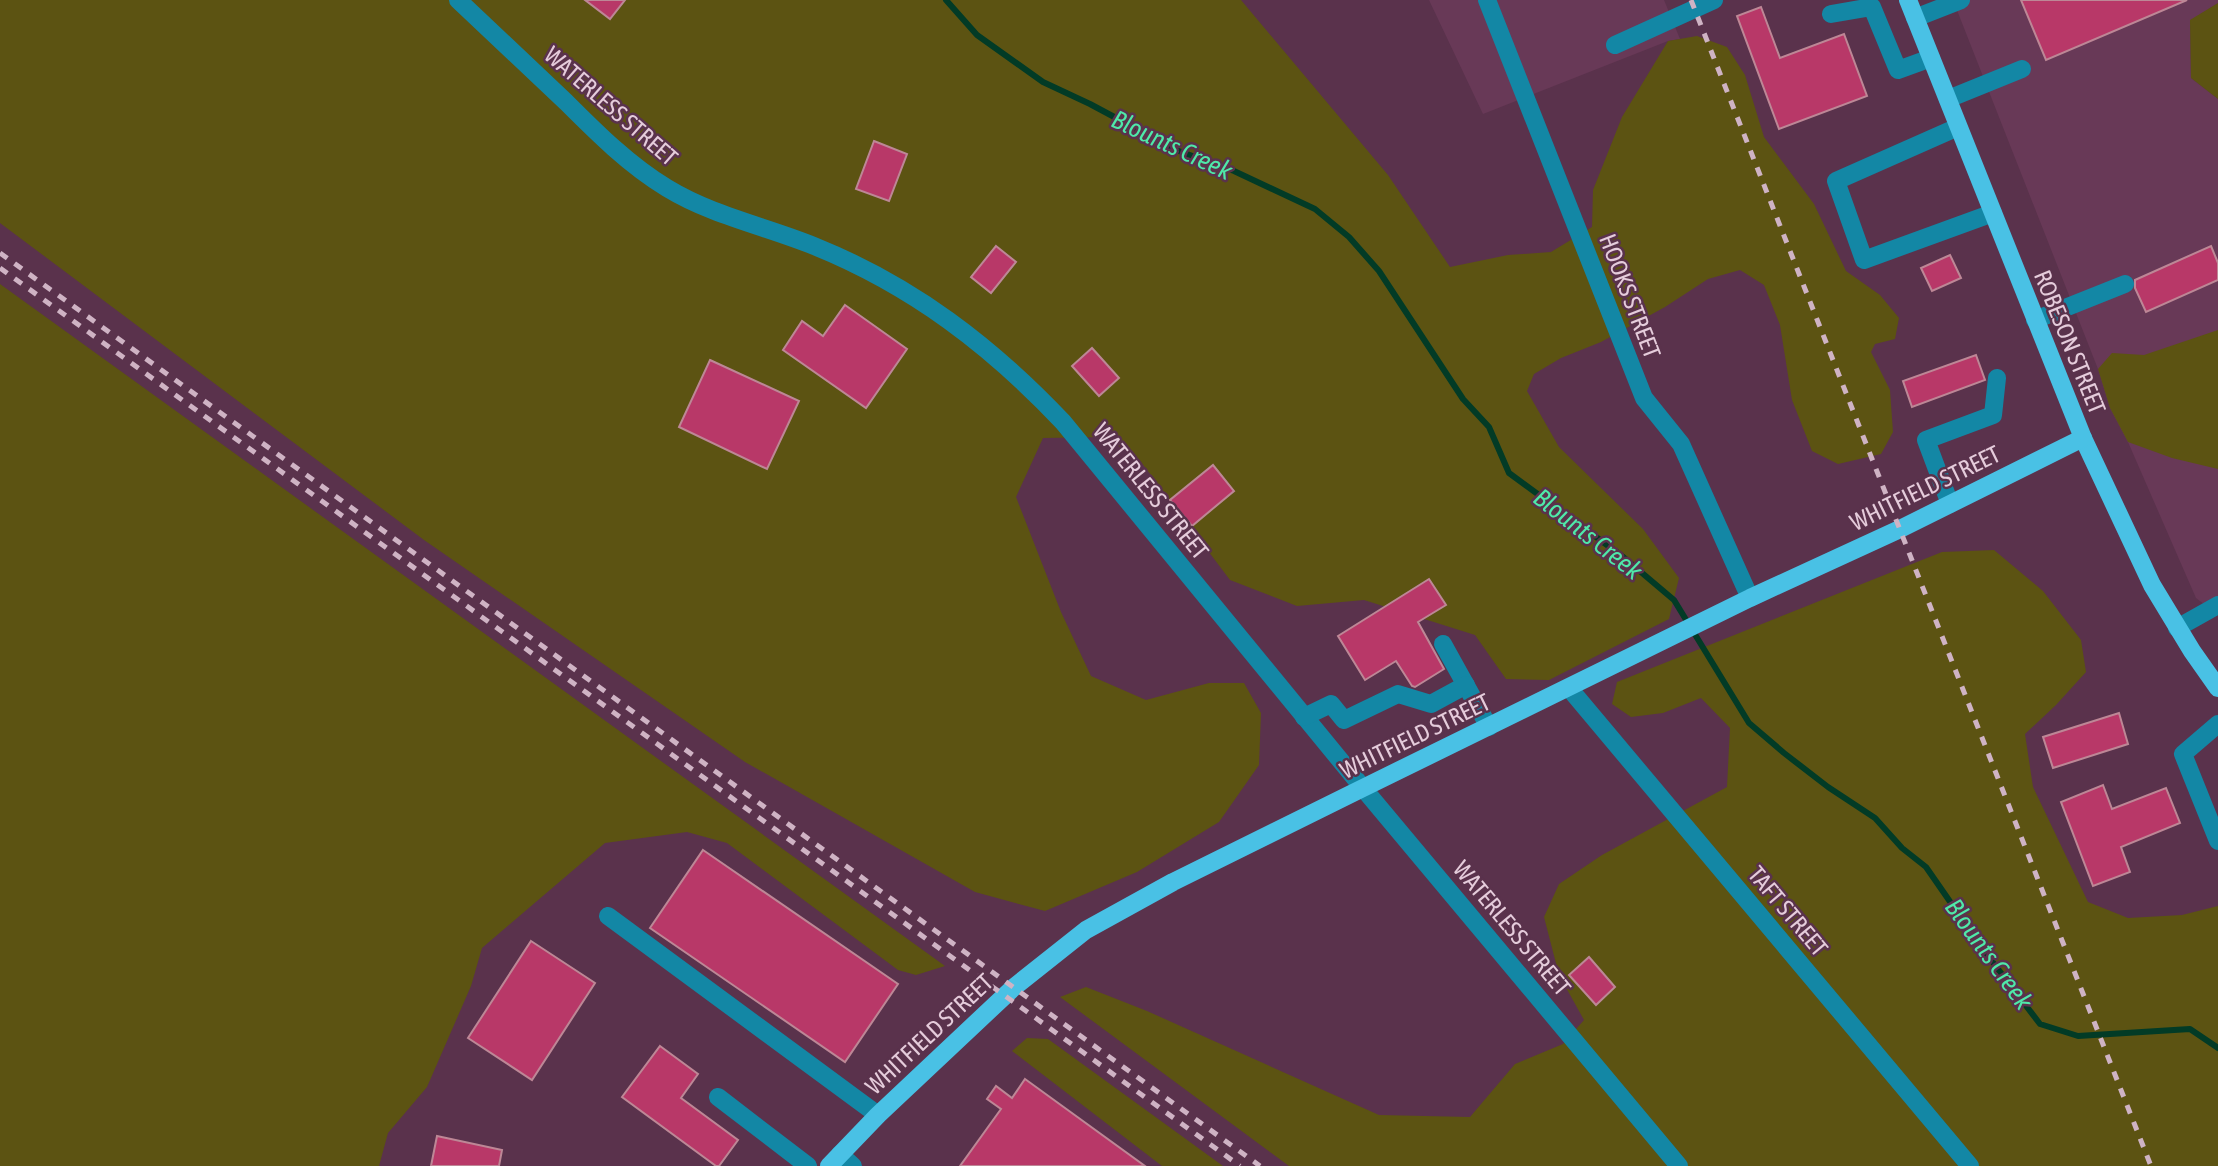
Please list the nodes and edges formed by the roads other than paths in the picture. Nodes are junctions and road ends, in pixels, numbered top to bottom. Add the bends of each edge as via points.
1 (458, 0) edge
2 (1488, 0) edge
3 (1714, 0) edge
4 (1908, 0) edge
5 (1961, 0) edge
6 (1831, 14) dead end
7 (1915, 18) junction
8 (1615, 44) dead end
9 (1931, 58) junction
10 (2022, 69) dead end
11 (1948, 99) junction
12 (1958, 127) junction
13 (1993, 213) junction
14 (2124, 284) dead end
15 (2035, 320) junction
16 (1997, 378) dead end
17 (2082, 438) junction
18 (1951, 504) junction
19 (1750, 598) junction
20 (2218, 605) edge
21 (2178, 628) junction
22 (1443, 644) dead end
23 (1466, 685) junction
24 (1569, 688) junction
25 (2218, 688) edge
26 (1304, 717) junction
27 (2218, 724) edge
28 (1489, 727) junction
29 (1363, 789) junction
30 (2218, 841) edge
31 (608, 916) dead end
32 (718, 1097) dead end
33 (878, 1115) junction
34 (841, 1162) edge
35 (808, 1166) edge
36 (1679, 1166) edge
37 (1970, 1166) edge

1 - 26 street, WATERLESS STREET via 597,132 667,188 698,205 859,265 927,304 990,351 1063,422
2 - 19 street, HOOKS STREET via 1644,398 1681,444
3 - 8 street
4 - 7 main road, ROBESON STREET
5 - 7 street
6 - 9 street via 1872,7 1898,70
7 - 9 main road, ROBESON STREET
9 - 11 main road, ROBESON STREET
10 - 11 street
11 - 12 main road, ROBESON STREET
12 - 13 main road, ROBESON STREET
12 - 13 street via 1836,181 1864,260
13 - 15 main road, ROBESON STREET
14 - 15 street
15 - 17 main road, ROBESON STREET
16 - 18 street via 1993,415 1926,440
17 - 18 main road, WHITFIELD STREET
17 - 21 main road, ROBESON STREET via 2152,585
18 - 19 main road, WHITFIELD STREET
19 - 24 main road, WHITFIELD STREET
20 - 21 street
21 - 25 main road, ROBESON STREET
22 - 23 street
23 - 26 street via 1430,704 1398,694 1344,720 1331,704
23 - 28 street
24 - 28 main road, WHITFIELD STREET
24 - 37 street, TAFT STREET
26 - 29 street, WATERLESS STREET
27 - 30 street via 2183,754
28 - 29 main road, WHITFIELD STREET
29 - 33 main road, WHITFIELD STREET via 1086,930 1013,988
29 - 36 street, WATERLESS STREET
31 - 33 street
32 - 35 street
33 - 34 main road, WHITFIELD STREET

